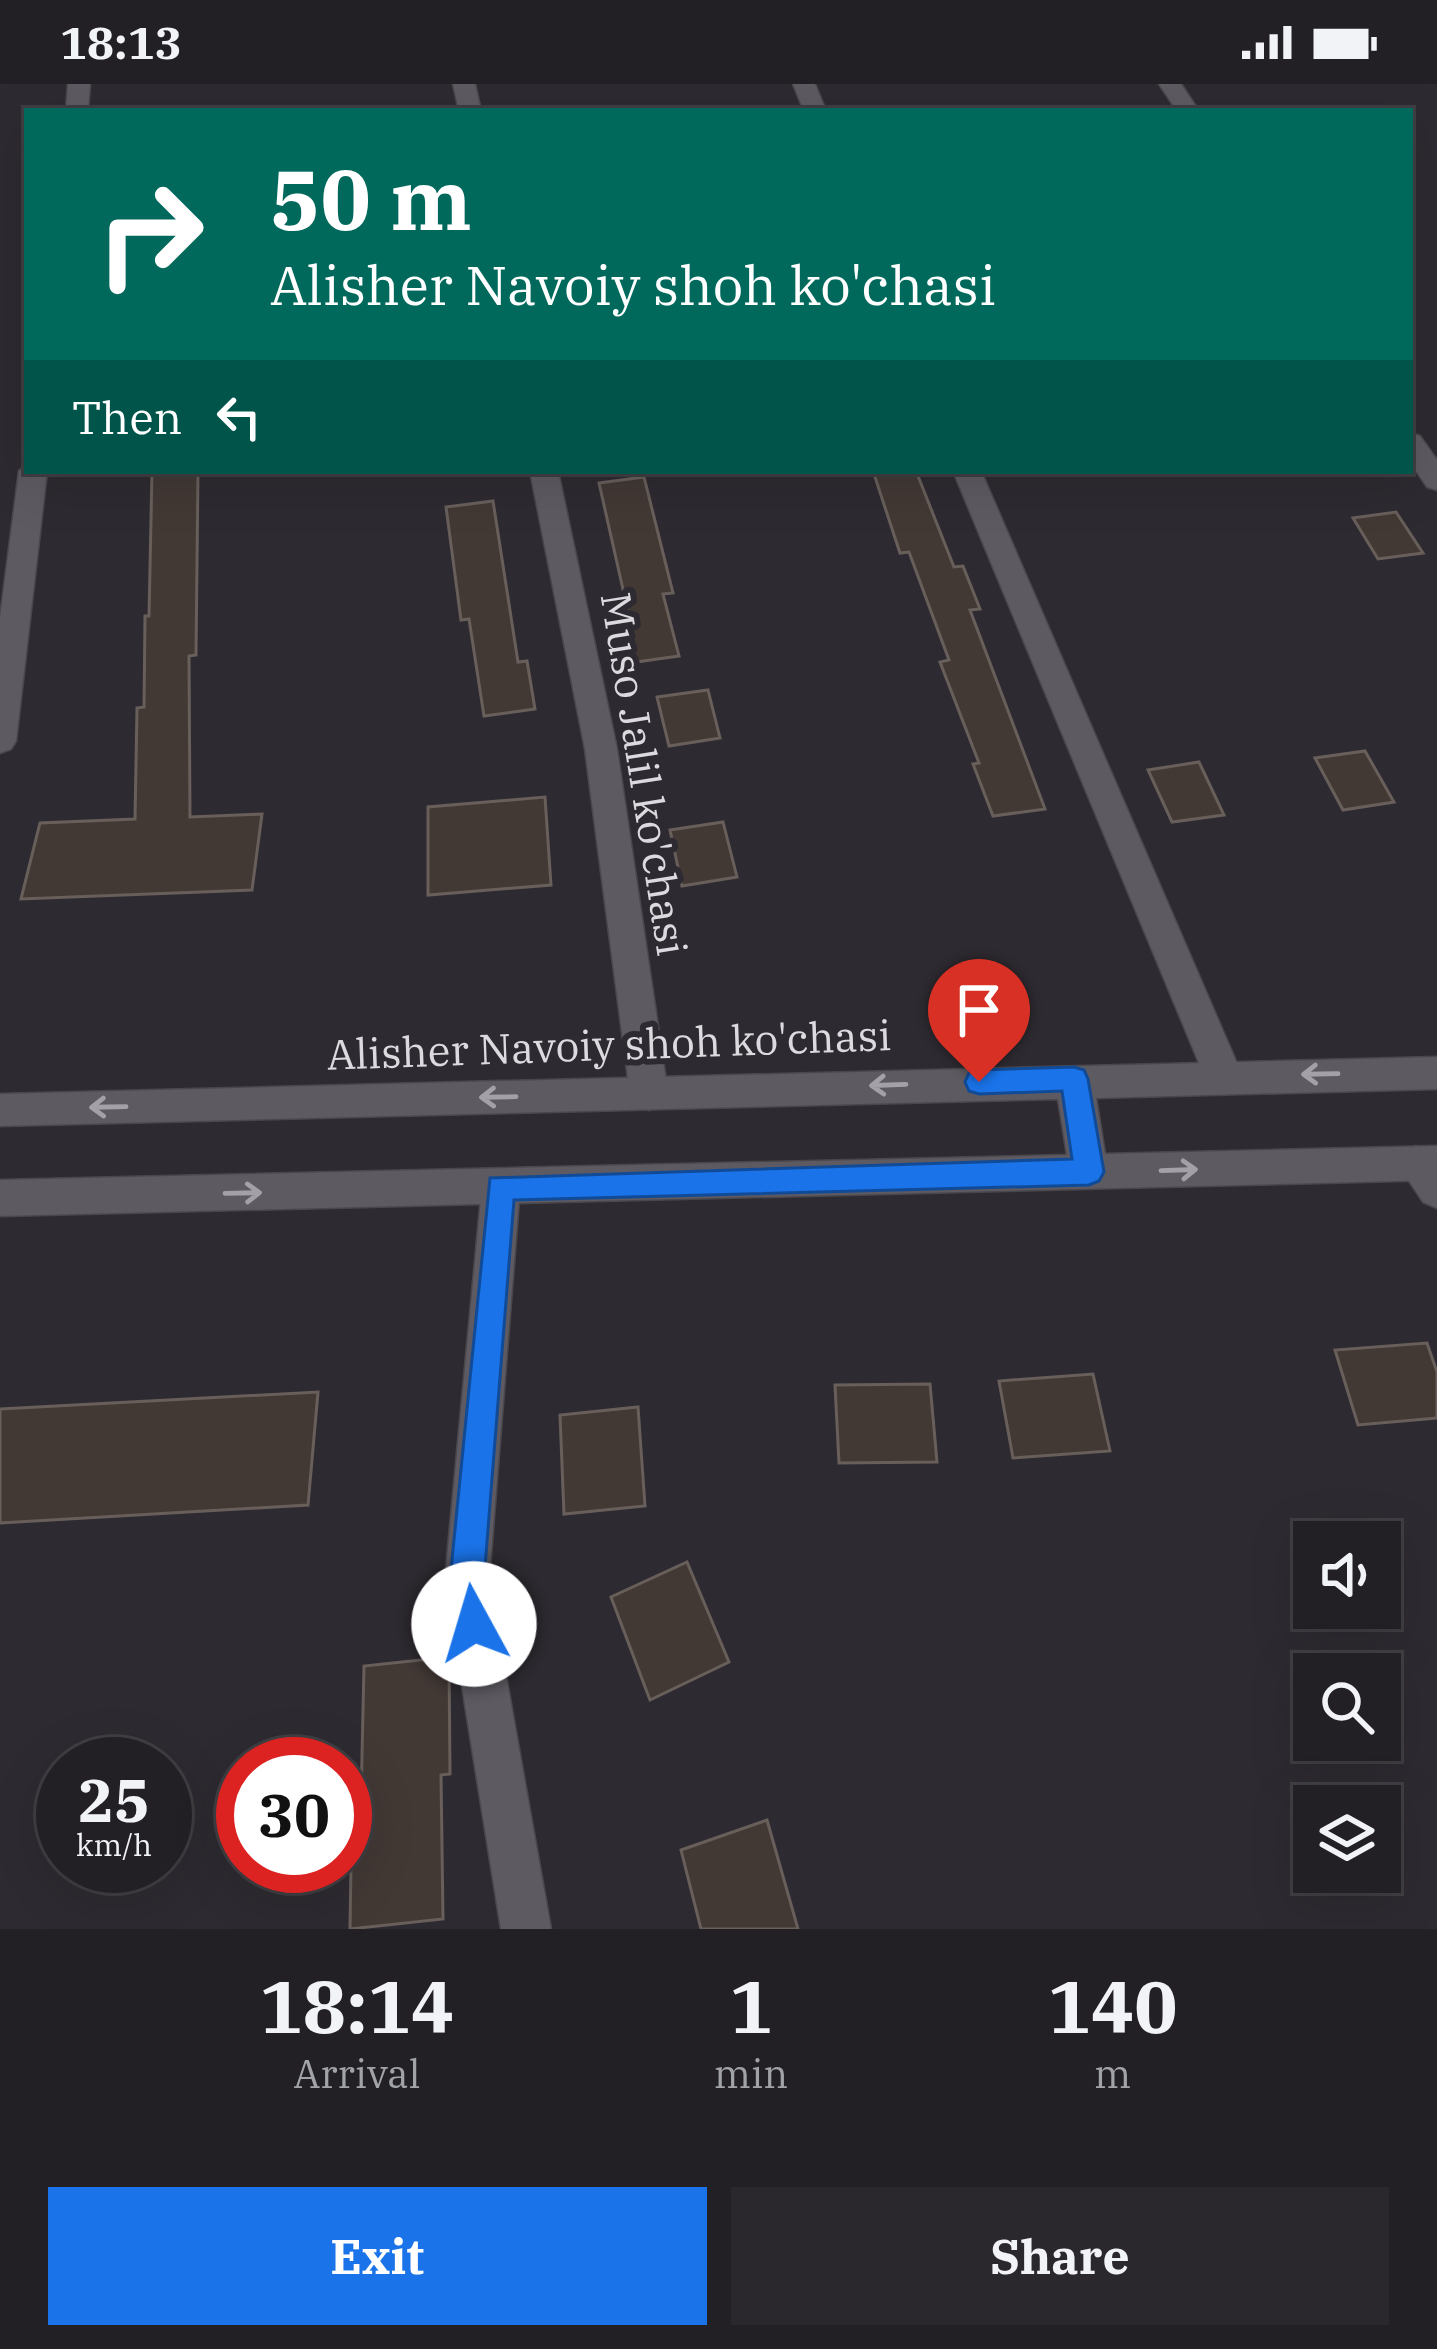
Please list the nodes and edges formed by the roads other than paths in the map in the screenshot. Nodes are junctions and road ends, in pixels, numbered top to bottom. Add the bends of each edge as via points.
1 (1413, 446) edge
2 (34, 474) edge
3 (545, 474) edge
4 (968, 474) edge
5 (1437, 481) edge
6 (0, 741) edge
7 (1437, 1073) edge
8 (1223, 1075) junction
9 (1074, 1079) junction
10 (649, 1094) junction
11 (0, 1110) edge
12 (1089, 1172) junction
13 (1430, 1172) edge
14 (501, 1187) junction
15 (0, 1198) edge
16 (526, 1929) edge

1 - 5 street
2 - 6 street
3 - 10 street, Muso Jalil ko'chasi via 602,749
4 - 8 street
7 -> 8 street, Alisher Navoiy shoh ko'chasi
8 - 9 street, Alisher Navoiy shoh ko'chasi
9 -> 10 street, Alisher Navoiy shoh ko'chasi
9 - 12 street
10 -> 11 street, Alisher Navoiy shoh ko'chasi
12 -> 13 street
12 - 14 street
15 -> 14 street
14 - 16 street via 467,1580

